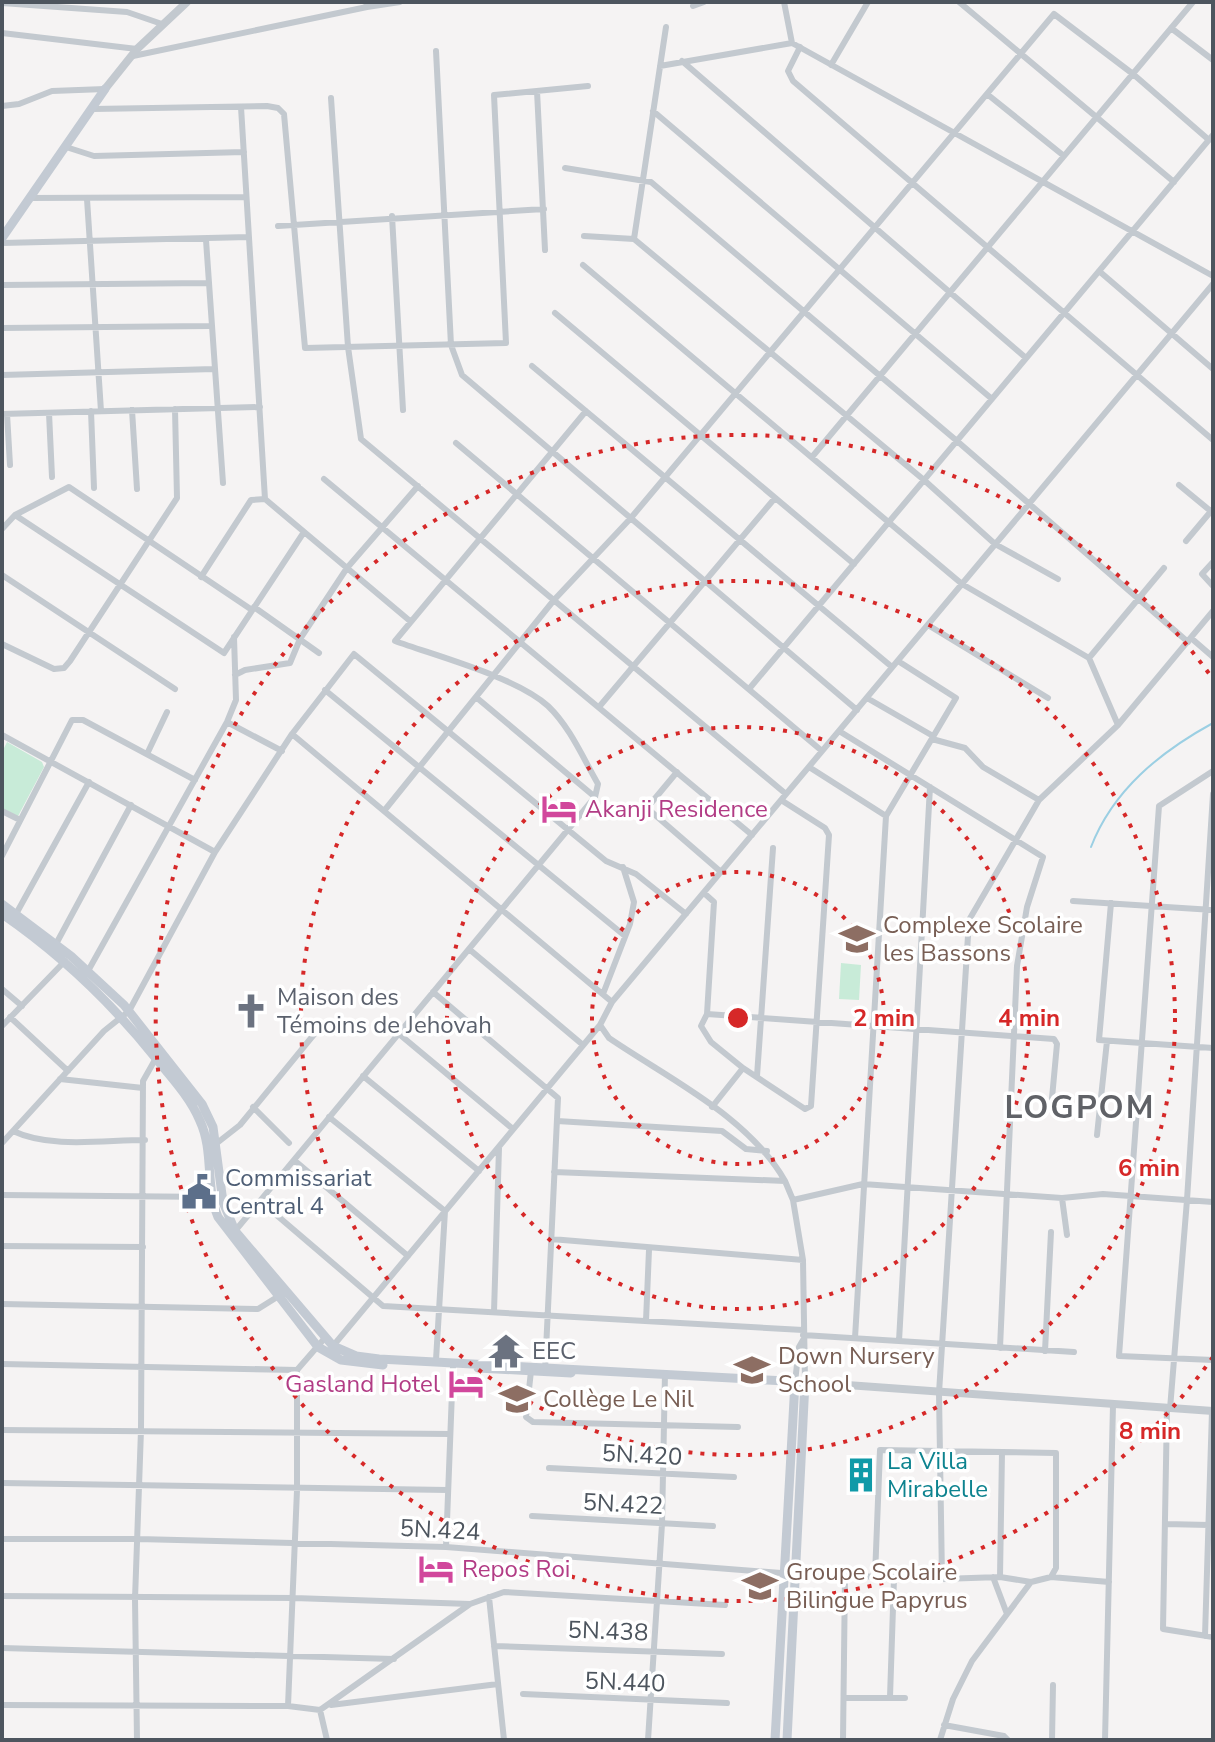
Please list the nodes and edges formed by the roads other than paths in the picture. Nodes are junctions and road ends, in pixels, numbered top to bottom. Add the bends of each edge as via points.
1 (126, 2) edge
2 (187, 2) edge
3 (400, 2) edge
4 (704, 2) edge
5 (784, 2) edge
6 (868, 2) edge
7 (959, 2) edge
8 (1193, 2) edge
9 (2, 3) edge
10 (71, 4) edge
11 (366, 5) edge
12 (693, 6) dead end
13 (127, 12) junction
14 (162, 24) junction
15 (666, 27) dead end
16 (1171, 28) junction
17 (2, 33) edge
18 (792, 43) junction
19 (800, 47) junction
20 (436, 51) dead end
21 (1022, 52) junction
22 (135, 53) junction
23 (1213, 60) edge
24 (682, 61) junction
25 (831, 65) junction
26 (660, 66) junction
27 (1133, 74) junction
28 (588, 86) dead end
29 (105, 89) junction
30 (537, 91) junction
31 (987, 94) junction
32 (331, 98) dead end
33 (2, 106) edge
34 (241, 107) junction
35 (93, 109) junction
36 (653, 111) junction
37 (1098, 115) junction
38 (954, 134) junction
39 (1211, 138) edge
40 (66, 147) junction
41 (244, 152) junction
42 (1064, 156) junction
43 (565, 168) dead end
44 (643, 181) junction
45 (1042, 182) junction
46 (1174, 182) junction
47 (911, 184) junction
48 (246, 197) junction
49 (30, 198) junction
50 (87, 199) junction
51 (544, 209) junction
52 (501, 211) junction
53 (446, 215) junction
54 (392, 216) junction
55 (341, 221) junction
56 (296, 223) junction
57 (278, 226) dead end
58 (875, 227) junction
59 (1132, 232) junction
60 (3, 234) edge
61 (584, 236) dead end
62 (249, 237) junction
63 (634, 239) junction
64 (206, 240) junction
65 (90, 243) junction
66 (986, 249) junction
67 (545, 250) dead end
68 (583, 265) dead end
69 (839, 269) junction
70 (1099, 271) junction
71 (1213, 276) edge
72 (208, 283) junction
73 (2, 285) edge
74 (93, 285) junction
75 (1211, 290) edge
76 (950, 292) junction
77 (804, 311) junction
78 (555, 313) dead end
79 (1063, 314) junction
80 (209, 326) junction
81 (2, 328) edge
82 (94, 329) junction
83 (1172, 333) junction
84 (915, 334) junction
85 (451, 345) junction
86 (399, 346) junction
87 (348, 347) junction
88 (770, 352) junction
89 (1026, 358) junction
90 (532, 366) dead end
91 (214, 369) junction
92 (1213, 369) edge
93 (97, 372) junction
94 (2, 375) edge
95 (880, 375) junction
96 (1136, 376) junction
97 (736, 393) junction
98 (992, 399) junction
99 (260, 407) junction
100 (218, 408) junction
101 (175, 409) junction
102 (132, 410) junction
103 (403, 410) dead end
104 (91, 411) junction
105 (101, 411) junction
106 (586, 411) junction
107 (49, 413) junction
108 (4, 414) edge
109 (846, 415) junction
110 (700, 435) junction
111 (1213, 440) edge
112 (957, 441) junction
113 (456, 443) dead end
114 (551, 453) junction
115 (812, 457) junction
116 (10, 465) dead end
117 (52, 477) dead end
118 (665, 477) junction
119 (324, 479) dead end
120 (924, 480) junction
121 (223, 483) dead end
122 (1179, 485) dead end
123 (418, 486) junction
124 (94, 488) dead end
125 (137, 489) dead end
126 (517, 494) junction
127 (775, 498) junction
128 (265, 499) junction
129 (1030, 503) junction
130 (1212, 511) edge
131 (15, 515) junction
132 (630, 519) junction
133 (6, 521) edge
134 (889, 522) junction
135 (382, 527) junction
136 (2, 529) edge
137 (304, 532) junction
138 (480, 538) junction
139 (740, 540) junction
140 (1186, 541) dead end
141 (148, 543) junction
142 (995, 544) junction
143 (591, 558) junction
144 (1213, 562) edge
145 (854, 564) junction
146 (347, 568) junction
147 (1164, 568) dead end
148 (2, 575) edge
149 (201, 577) junction
150 (445, 579) junction
151 (1058, 579) dead end
152 (705, 582) junction
153 (962, 584) junction
154 (1213, 586) edge
155 (119, 587) junction
156 (1139, 598) junction
157 (554, 600) junction
158 (819, 606) junction
159 (253, 609) junction
160 (1213, 611) edge
161 (410, 621) junction
162 (670, 623) junction
163 (928, 625) junction
164 (88, 633) junction
165 (234, 637) junction
166 (300, 639) junction
167 (1190, 640) junction
168 (521, 643) junction
169 (2, 644) edge
170 (783, 648) junction
171 (319, 653) dead end
172 (1213, 657) edge
173 (1089, 658) junction
174 (898, 661) junction
175 (633, 666) junction
176 (892, 667) junction
177 (235, 675) junction
178 (494, 677) junction
179 (175, 689) dead end
180 (749, 689) junction
181 (325, 690) junction
182 (477, 698) junction
183 (867, 698) junction
184 (1048, 698) dead end
185 (599, 707) junction
186 (857, 710) junction
187 (167, 712) dead end
188 (227, 722) junction
189 (1118, 725) junction
190 (839, 731) junction
191 (450, 733) junction
192 (292, 734) junction
193 (2, 735) edge
194 (932, 737) junction
195 (282, 751) junction
196 (822, 751) junction
197 (147, 754) junction
198 (50, 761) junction
199 (422, 767) junction
200 (809, 767) junction
201 (1213, 771) edge
202 (677, 772) junction
203 (910, 775) junction
204 (195, 780) junction
205 (89, 782) junction
206 (930, 787) junction
207 (1213, 794) edge
208 (595, 797) junction
209 (784, 797) junction
210 (1039, 800) junction
211 (131, 805) junction
212 (2, 811) edge
213 (384, 811) junction
214 (886, 816) junction
215 (20, 820) junction
216 (169, 826) junction
217 (567, 831) junction
218 (752, 835) junction
219 (1015, 840) junction
220 (773, 848) dead end
221 (215, 852) junction
222 (2, 856) edge
223 (539, 865) junction
224 (623, 867) junction
225 (721, 872) junction
226 (704, 893) junction
227 (1073, 901) dead end
228 (1111, 903) junction
229 (2, 904) edge
230 (1152, 906) junction
231 (1209, 909) edge
232 (502, 910) junction
233 (2, 914) edge
234 (16, 914) junction
235 (686, 914) junction
236 (625, 936) junction
237 (56, 944) junction
238 (469, 949) junction
239 (68, 958) junction
240 (88, 971) junction
241 (2, 989) edge
242 (433, 992) junction
243 (603, 994) junction
244 (612, 1002) junction
245 (22, 1006) junction
246 (126, 1014) junction
247 (707, 1014) junction
248 (10, 1017) junction
249 (762, 1020) junction
250 (817, 1024) junction
251 (600, 1025) junction
252 (2, 1026) edge
253 (872, 1027) junction
254 (917, 1030) junction
255 (316, 1032) dead end
256 (399, 1034) junction
257 (962, 1034) junction
258 (1014, 1037) junction
259 (1107, 1041) junction
260 (1142, 1043) junction
261 (583, 1045) junction
262 (1195, 1047) junction
263 (1213, 1048) edge
264 (156, 1058) junction
265 (743, 1068) junction
266 (68, 1071) junction
267 (363, 1076) junction
268 (757, 1076) junction
269 (60, 1079) junction
270 (143, 1088) junction
271 (546, 1089) junction
272 (1052, 1098) dead end
273 (253, 1107) junction
274 (712, 1107) junction
275 (329, 1117) junction
276 (557, 1121) junction
277 (513, 1129) junction
278 (13, 1131) junction
279 (1097, 1135) dead end
280 (145, 1140) junction
281 (2, 1143) edge
282 (217, 1143) junction
283 (289, 1143) dead end
284 (499, 1147) junction
285 (767, 1151) junction
286 (294, 1160) junction
287 (479, 1171) junction
288 (554, 1172) junction
289 (785, 1181) junction
290 (863, 1184) junction
291 (908, 1187) junction
292 (952, 1190) junction
293 (1006, 1193) junction
294 (2, 1195) edge
295 (144, 1196) junction
296 (1130, 1196) junction
297 (210, 1197) junction
298 (222, 1197) junction
299 (1062, 1198) junction
300 (793, 1200) junction
301 (1187, 1200) junction
302 (260, 1201) junction
303 (1213, 1202) edge
304 (445, 1211) junction
305 (235, 1231) junction
306 (1051, 1232) dead end
307 (1067, 1235) dead end
308 (551, 1239) junction
309 (2, 1246) edge
310 (143, 1247) junction
311 (649, 1250) junction
312 (408, 1256) junction
313 (803, 1260) junction
314 (282, 1294) junction
315 (373, 1298) junction
316 (2, 1304) edge
317 (142, 1307) junction
318 (439, 1309) junction
319 (494, 1312) junction
320 (548, 1315) junction
321 (646, 1321) junction
322 (803, 1335) junction
323 (855, 1338) junction
324 (899, 1341) junction
325 (321, 1343) junction
326 (942, 1344) junction
327 (333, 1346) junction
328 (1000, 1348) junction
329 (1045, 1351) junction
330 (1074, 1352) dead end
331 (1174, 1358) junction
332 (436, 1360) junction
333 (1213, 1360) edge
334 (2, 1364) edge
335 (453, 1366) junction
336 (142, 1368) junction
337 (545, 1369) junction
338 (297, 1370) junction
339 (531, 1371) junction
340 (665, 1376) junction
341 (802, 1385) junction
342 (939, 1393) junction
343 (1113, 1405) junction
344 (1168, 1408) junction
345 (1213, 1411) edge
346 (666, 1423) junction
347 (738, 1427) dead end
348 (2, 1430) edge
349 (141, 1430) junction
350 (298, 1434) junction
351 (450, 1434) junction
352 (937, 1450) junction
353 (1002, 1452) junction
354 (549, 1468) dead end
355 (664, 1474) junction
356 (734, 1477) dead end
357 (2, 1483) edge
358 (140, 1485) junction
359 (297, 1490) junction
360 (448, 1490) junction
361 (532, 1516) dead end
362 (662, 1524) junction
363 (1165, 1524) junction
364 (713, 1526) dead end
365 (1211, 1526) edge
366 (2, 1539) edge
367 (138, 1539) junction
368 (295, 1542) junction
369 (446, 1547) junction
370 (659, 1561) junction
371 (1210, 1569) edge
372 (790, 1573) junction
373 (845, 1575) junction
374 (875, 1576) junction
375 (997, 1577) junction
376 (1051, 1577) junction
377 (894, 1578) junction
378 (942, 1579) junction
379 (1031, 1582) junction
380 (1109, 1582) junction
381 (2, 1596) edge
382 (489, 1597) junction
383 (294, 1598) junction
384 (135, 1599) junction
385 (656, 1600) junction
386 (470, 1604) junction
387 (725, 1605) dead end
388 (1007, 1614) junction
389 (1209, 1637) edge
390 (494, 1646) junction
391 (2, 1648) edge
392 (655, 1650) junction
393 (136, 1651) junction
394 (722, 1654) dead end
395 (289, 1657) junction
396 (397, 1659) junction
397 (498, 1684) junction
398 (1053, 1685) dead end
399 (523, 1694) dead end
400 (890, 1697) junction
401 (846, 1698) junction
402 (905, 1698) dead end
403 (652, 1701) junction
404 (727, 1703) dead end
405 (2, 1705) edge
406 (288, 1706) junction
407 (137, 1707) junction
408 (323, 1708) junction
409 (944, 1725) junction
410 (137, 1740) edge
411 (327, 1740) edge
412 (504, 1740) edge
413 (648, 1740) edge
414 (775, 1740) edge
415 (787, 1740) edge
416 (843, 1740) edge
417 (940, 1740) edge
418 (1008, 1740) edge
419 (1052, 1740) edge
420 (1105, 1740) edge

1 - 13 street
2 - 14 street
3 - 11 street
4 - 12 street
5 - 18 street
6 - 25 street
7 - 21 street
8 - 16 street
9 - 10 street
10 - 13 street
11 - 22 street
13 - 14 street
14 - 22 street
15 - 26 street
16 - 23 street
16 - 27 street
17 - 22 street
18 - 19 street
18 - 24 street
19 - 25 street
19 - 47 street via 789,67 790,78
20 - 53 street
21 - 27 street via 1054,14
21 - 31 street
21 - 37 street
22 - 29 street
24 - 26 street
24 - 58 street
25 - 38 street
26 - 36 street
27 - 37 street
27 - 39 street
28 - 30 street
29 - 33 street via 52,91
29 - 35 main road
30 - 51 street
30 - 52 street via 494,95
31 - 38 street
31 - 42 street
32 - 55 street
34 - 35 street
34 - 41 street
34 - 56 street via 267,106 284,114
35 - 40 main road
36 - 44 street
36 - 69 street
37 - 42 street
37 - 46 street
38 - 45 street
38 - 47 street
39 - 46 street
40 - 41 street via 94,156
40 - 49 main road
41 - 48 street
42 - 45 street
43 - 44 street
44 - 63 street
44 - 77 street via 651,182
45 - 59 street
45 - 66 street
46 - 59 street
47 - 58 street
47 - 66 street
48 - 50 street
48 - 62 street
49 - 50 street
49 - 60 main road
50 - 65 street
51 - 52 street
51 - 67 street
52 - 53 street
52 - 85 street via 506,343
53 - 54 street
53 - 85 street
54 - 55 street
54 - 86 street
55 - 56 street
55 - 87 street
56 - 57 street
56 - 87 street via 302,343 309,349
58 - 69 street
58 - 76 street
59 - 70 street
59 - 71 street
60 - 65 street
61 - 63 street
62 - 64 street
62 - 99 street
63 - 88 street
64 - 65 street
64 - 72 street
65 - 74 street
66 - 76 street
66 - 79 street
68 - 97 street
69 - 77 street
69 - 84 street
70 - 79 street
70 - 83 street
72 - 74 street
72 - 80 street
73 - 74 street
74 - 82 street
75 - 83 street
76 - 84 street
76 - 89 street
77 - 88 street
77 - 95 street
78 - 110 street
79 - 89 street
79 - 96 street
80 - 82 street
80 - 91 street
81 - 82 street
82 - 93 street
83 - 92 street
83 - 96 street
84 - 95 street
84 - 98 street
85 - 86 street
85 - 114 street via 462,375 474,389
86 - 87 street
86 - 103 street
87 - 123 street via 361,439
88 - 97 street
88 - 109 street
89 - 98 street
90 - 106 street
91 - 93 street
91 - 100 street
93 - 94 street
93 - 105 street
95 - 109 street
95 - 112 street
96 - 111 street
96 - 129 street
97 - 110 street
97 - 115 street
98 - 112 street
99 - 100 street
99 - 128 street
100 - 101 street
100 - 121 street
101 - 102 street
101 - 141 street via 177,498
102 - 105 street
102 - 125 street
104 - 105 street
104 - 107 street
104 - 124 street
106 - 114 street
106 - 118 street
107 - 108 street
107 - 117 street
108 - 116 street
109 - 115 street
109 - 120 street
110 - 118 street
110 - 127 street
112 - 120 street
112 - 129 street
113 - 126 street
114 - 126 street
114 - 132 street
115 - 134 street
118 - 132 street
118 - 139 street
119 - 135 street
120 - 134 street
120 - 142 street
122 - 130 street
123 - 135 street
123 - 138 street
126 - 138 street
126 - 143 street
127 - 139 street
127 - 145 street
128 - 137 street
128 - 149 street via 251,500
129 - 142 street
129 - 156 street
130 - 140 street
131 - 133 street
131 - 141 street via 69,487
131 - 155 street
132 - 143 street
132 - 152 street
133 - 136 street
134 - 145 street
134 - 153 street
135 - 146 street
135 - 150 street
137 - 146 street
137 - 159 street
138 - 150 street
138 - 157 street
139 - 152 street
139 - 158 street
141 - 149 street
141 - 155 street
142 - 151 street
142 - 153 street
143 - 157 street
143 - 162 street
144 - 154 street via 1202,574
145 - 158 street
146 - 161 street
146 - 166 street
147 - 156 street
148 - 164 street
149 - 159 street
150 - 161 street
150 - 168 street
152 - 162 street
152 - 170 street
153 - 163 street
153 - 173 street
155 - 164 street
155 - 165 street via 224,653
156 - 167 street
156 - 173 street
157 - 168 street
157 - 175 street
158 - 170 street
158 - 176 street
159 - 165 street
159 - 166 street
160 - 167 street
161 - 178 street via 395,641
162 - 175 street
162 - 180 street
163 - 174 street
163 - 184 street
164 - 169 street via 59,670
164 - 179 street
165 - 177 street
166 - 171 street
166 - 177 street via 290,663
167 - 172 street
167 - 189 street
168 - 178 street
168 - 185 street
170 - 180 street
170 - 186 street
173 - 189 street
174 - 176 street
174 - 194 street via 956,698
175 - 185 street
175 - 209 street
176 - 183 street
177 - 188 street via 236,700
178 - 182 street
178 - 208 street via 537,699 558,718 598,784
180 - 196 street
181 - 191 street via 354,654
181 - 192 street
181 - 199 street
182 - 191 street
182 - 208 street
183 - 186 street
183 - 194 street
185 - 202 street
186 - 190 street
187 - 197 street
188 - 195 street
188 - 204 street
189 - 210 street
190 - 196 street
190 - 203 street
191 - 199 street
191 - 217 street
192 - 195 street
192 - 213 street
193 - 198 street
194 - 203 street
194 - 210 street via 965,748 983,767
195 - 221 street
196 - 200 street
197 - 198 street via 77,719
197 - 204 street
198 - 205 street
198 - 215 street
199 - 213 street
199 - 223 street
200 - 209 street
200 - 214 street
201 - 230 street via 1159,806
202 - 218 street
202 - 225 street via 647,808
203 - 206 street
203 - 214 street
204 - 216 street
205 - 211 street
205 - 234 street
206 - 219 street
206 - 254 street
207 - 231 street
208 - 217 street
209 - 218 street
209 - 250 street via 829,835
210 - 219 street
211 - 216 street
211 - 237 street
212 - 215 street
213 - 232 street
214 - 253 street
215 - 222 street
216 - 221 street
216 - 240 street
217 - 223 street
217 - 224 street via 606,861
218 - 225 street
219 - 257 street via 969,920
219 - 258 street via 1043,857 1020,938
220 - 249 street
221 - 246 street
223 - 232 street
223 - 236 street
224 - 235 street
224 - 236 street via 634,902
225 - 226 street
226 - 235 street
226 - 247 street via 714,902
227 - 228 street
228 - 230 street
228 - 259 street via 1099,1040
229 - 234 main road
230 - 231 street
230 - 260 street
231 - 262 street
232 - 238 street
232 - 243 street
233 - 239 main road
234 - 237 main road
235 - 244 street
236 - 243 street
237 - 239 main road
238 - 242 street
238 - 261 street
239 - 240 main road
239 - 245 street
239 - 246 main road
240 - 246 main road
241 - 245 street
242 - 256 street
242 - 271 street
243 - 244 street
244 - 251 street
245 - 248 street
246 - 264 main road
246 - 266 street
246 - 282 main road via 202,1104
247 - 249 street
247 - 265 street via 701,1020 705,1034
248 - 252 street
248 - 266 street
249 - 250 street
249 - 268 street
250 - 253 street
250 - 268 street via 809,1108
251 - 261 street
251 - 274 street via 609,1038
253 - 254 street
253 - 290 street
254 - 257 street
254 - 291 street
255 - 273 street
256 - 267 street
256 - 277 street
257 - 258 street
257 - 292 street
258 - 272 street via 1057,1042
258 - 293 street
259 - 260 street
259 - 279 street
260 - 262 street
260 - 296 street
261 - 271 street
262 - 263 street
262 - 301 street
264 - 270 street via 144,1075
264 - 297 main road via 201,1121
265 - 268 street
265 - 274 street
266 - 269 street
267 - 275 street
267 - 287 street
269 - 270 street
269 - 278 street
270 - 280 street
271 - 276 street via 558,1098
271 - 277 street
273 - 282 street
273 - 283 street
274 - 285 street
275 - 286 street
275 - 304 street
276 - 285 street via 722,1131 746,1149
276 - 288 street
277 - 284 street
278 - 280 street via 47,1140
278 - 281 street
280 - 295 street
282 - 298 main road
284 - 287 street
284 - 319 street
285 - 289 street
286 - 302 street
286 - 312 street
287 - 304 street
288 - 289 street
288 - 308 street
289 - 300 street
290 - 291 street
290 - 300 street
290 - 323 street
291 - 292 street
291 - 324 street
292 - 293 street
292 - 326 street
293 - 299 street
293 - 328 street
294 - 295 street
295 - 297 street
295 - 310 street
296 - 299 street
296 - 301 street
296 - 331 street via 1119,1356
297 - 298 street
297 - 314 main road via 226,1232
298 - 305 main road
299 - 307 street
300 - 313 street
301 - 303 street
301 - 331 street
302 - 305 street
302 - 315 street
304 - 312 street
304 - 318 street
305 - 314 main road
306 - 329 street
308 - 311 street
308 - 320 street
309 - 310 street
310 - 317 street
311 - 313 street
311 - 321 street
312 - 315 street
313 - 322 street
314 - 317 street via 258,1309
314 - 325 main road
315 - 318 street via 383,1306
315 - 327 street
316 - 317 street
317 - 336 street
318 - 319 street
318 - 332 street
319 - 320 street
320 - 321 street
320 - 337 street
321 - 322 street
322 - 323 street
322 - 341 street via 807,1348
323 - 324 street
324 - 326 street
325 - 327 main road
325 - 335 main road via 341,1360 362,1364
325 - 338 street
326 - 328 street
326 - 342 street
327 - 332 main road via 356,1356
328 - 329 street
329 - 330 street
331 - 333 street
331 - 344 street
332 - 337 main road
334 - 336 street
335 - 339 main road
335 - 351 street
336 - 338 street
336 - 349 street
337 - 339 main road
337 - 340 main road
338 - 350 street
339 - 346 street via 526,1417 533,1422
340 - 341 main road
340 - 346 street
341 - 342 street
341 - 372 main road
342 - 343 street
342 - 352 street
343 - 344 street
343 - 380 street
344 - 345 street
344 - 363 street
345 - 365 street
346 - 347 street
346 - 355 street
348 - 349 street
349 - 350 street
349 - 358 street
350 - 351 street
350 - 359 street
351 - 360 street
352 - 353 street
352 - 374 street via 884,1448 878,1454
352 - 378 street
353 - 375 street
353 - 376 street via 1057,1456 1056,1568
354 - 355 street, 5N.420
355 - 356 street, 5N.420
355 - 362 street
357 - 358 street
358 - 359 street
358 - 367 street
359 - 360 street
359 - 368 street
360 - 369 street
361 - 362 street, 5N.422
362 - 364 street, 5N.422
362 - 370 street
363 - 365 street
363 - 389 street via 1163,1629
365 - 371 street
366 - 367 street, 5N.424
367 - 368 street, 5N.424
367 - 384 street
368 - 369 street, 5N.424
368 - 383 street
369 - 370 street, 5N.424
370 - 372 street, 5N.424
370 - 385 street
371 - 389 street
372 - 373 street, 5N.424
372 - 414 main road
372 - 415 main road
373 - 374 street, 5N.424
373 - 401 street
374 - 377 street, 5N.424
375 - 378 street, 5N.424
375 - 379 street, 5N.424
375 - 388 street
376 - 379 street
376 - 380 street
377 - 378 street, 5N.424
377 - 400 street
379 - 388 street
380 - 420 street
381 - 384 street
382 - 385 street via 514,1591
382 - 386 street
382 - 390 street
383 - 384 street
383 - 386 street
383 - 395 street
384 - 393 street
385 - 387 street
385 - 392 street
386 - 396 street
388 - 409 street via 961,1680
390 - 392 street, 5N.438
390 - 397 street
391 - 393 street
392 - 394 street, 5N.438
392 - 403 street
393 - 395 street
393 - 407 street
395 - 396 street
395 - 406 street
396 - 408 street
397 - 408 street
397 - 412 street
398 - 419 street
399 - 403 street, 5N.440
400 - 401 street
400 - 402 street
401 - 416 street
403 - 404 street, 5N.440
403 - 413 street
405 - 407 street
406 - 407 street
406 - 408 street
407 - 410 street
408 - 411 street
409 - 417 street
409 - 418 street

